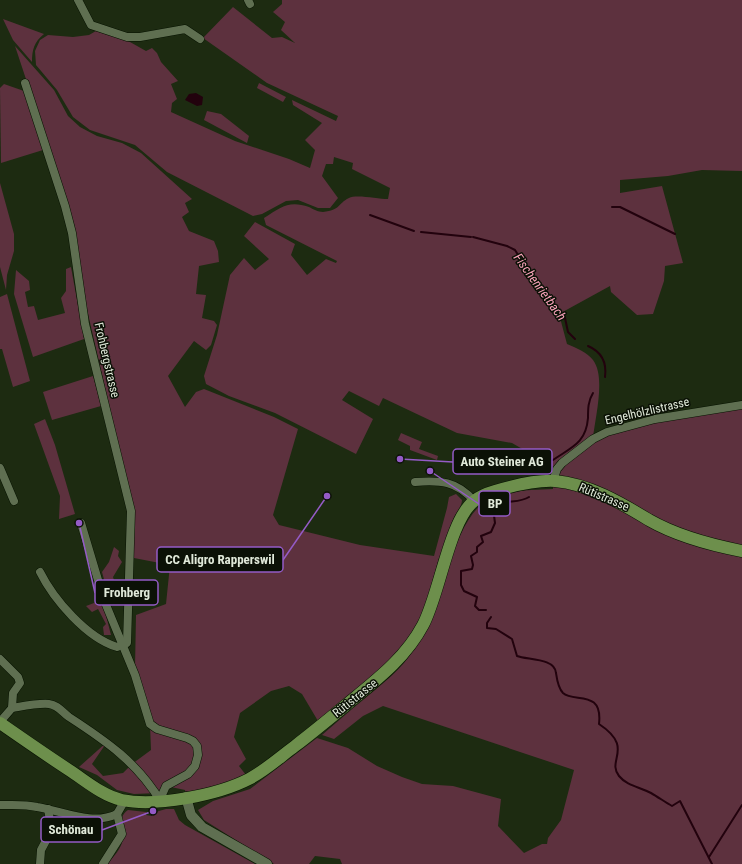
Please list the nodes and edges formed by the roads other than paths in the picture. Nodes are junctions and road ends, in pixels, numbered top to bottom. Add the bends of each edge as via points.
1 (81, 1) edge
2 (200, 39) dead end
3 (25, 83) dead end
4 (742, 405) edge
5 (0, 468) edge
6 (553, 481) junction
7 (415, 482) dead end
8 (14, 501) dead end
9 (474, 501) junction
10 (639, 512) junction
11 (81, 523) dead end
12 (742, 545) edge
13 (742, 551) edge
14 (40, 572) dead end
15 (122, 645) junction
16 (0, 659) edge
17 (12, 708) junction
18 (0, 722) edge
19 (186, 797) junction
20 (125, 800) junction
21 (162, 802) junction
22 (0, 806) edge
23 (48, 809) junction
24 (117, 814) junction
25 (40, 864) edge
26 (103, 864) edge
27 (267, 864) edge

1 - 2 street via 91,25 102,30 132,37 185,29
3 - 15 street, Frohbergstrasse via 72,233 85,324 131,511 127,643
4 - 6 street, Engelhölzlistrasse via 674,416 607,432 593,439 562,464 557,469
5 - 8 street
6 - 9 main road, Rütistrasse via 496,491
6 - 10 main road, Rütistrasse via 586,488
7 - 9 street via 435,481 458,486
9 - 19 main road, Rütistrasse via 459,521 433,603 403,655 314,732 261,772 228,787
10 - 12 main road, Rütistrasse via 652,514 710,538
10 - 13 main road, Rütistrasse via 650,520 688,536
11 - 15 street via 97,577
14 - 15 street via 59,602 91,633 111,645
15 - 21 street via 135,675 150,724 157,729 193,741 197,746 195,766 188,774 166,786
16 - 17 street via 20,680 14,693
17 - 18 street
17 - 21 street via 49,704 58,707 122,755 139,771
18 - 20 main road, Rütistrasse via 91,785 109,796
19 - 21 main road, Rütistrasse
19 - 27 street via 191,815 202,827
20 - 21 main road, Rütistrasse via 141,803
20 - 24 street
22 - 23 street via 21,805
23 - 24 street via 97,819
23 - 25 street via 51,826 41,850
24 - 26 street via 122,834

